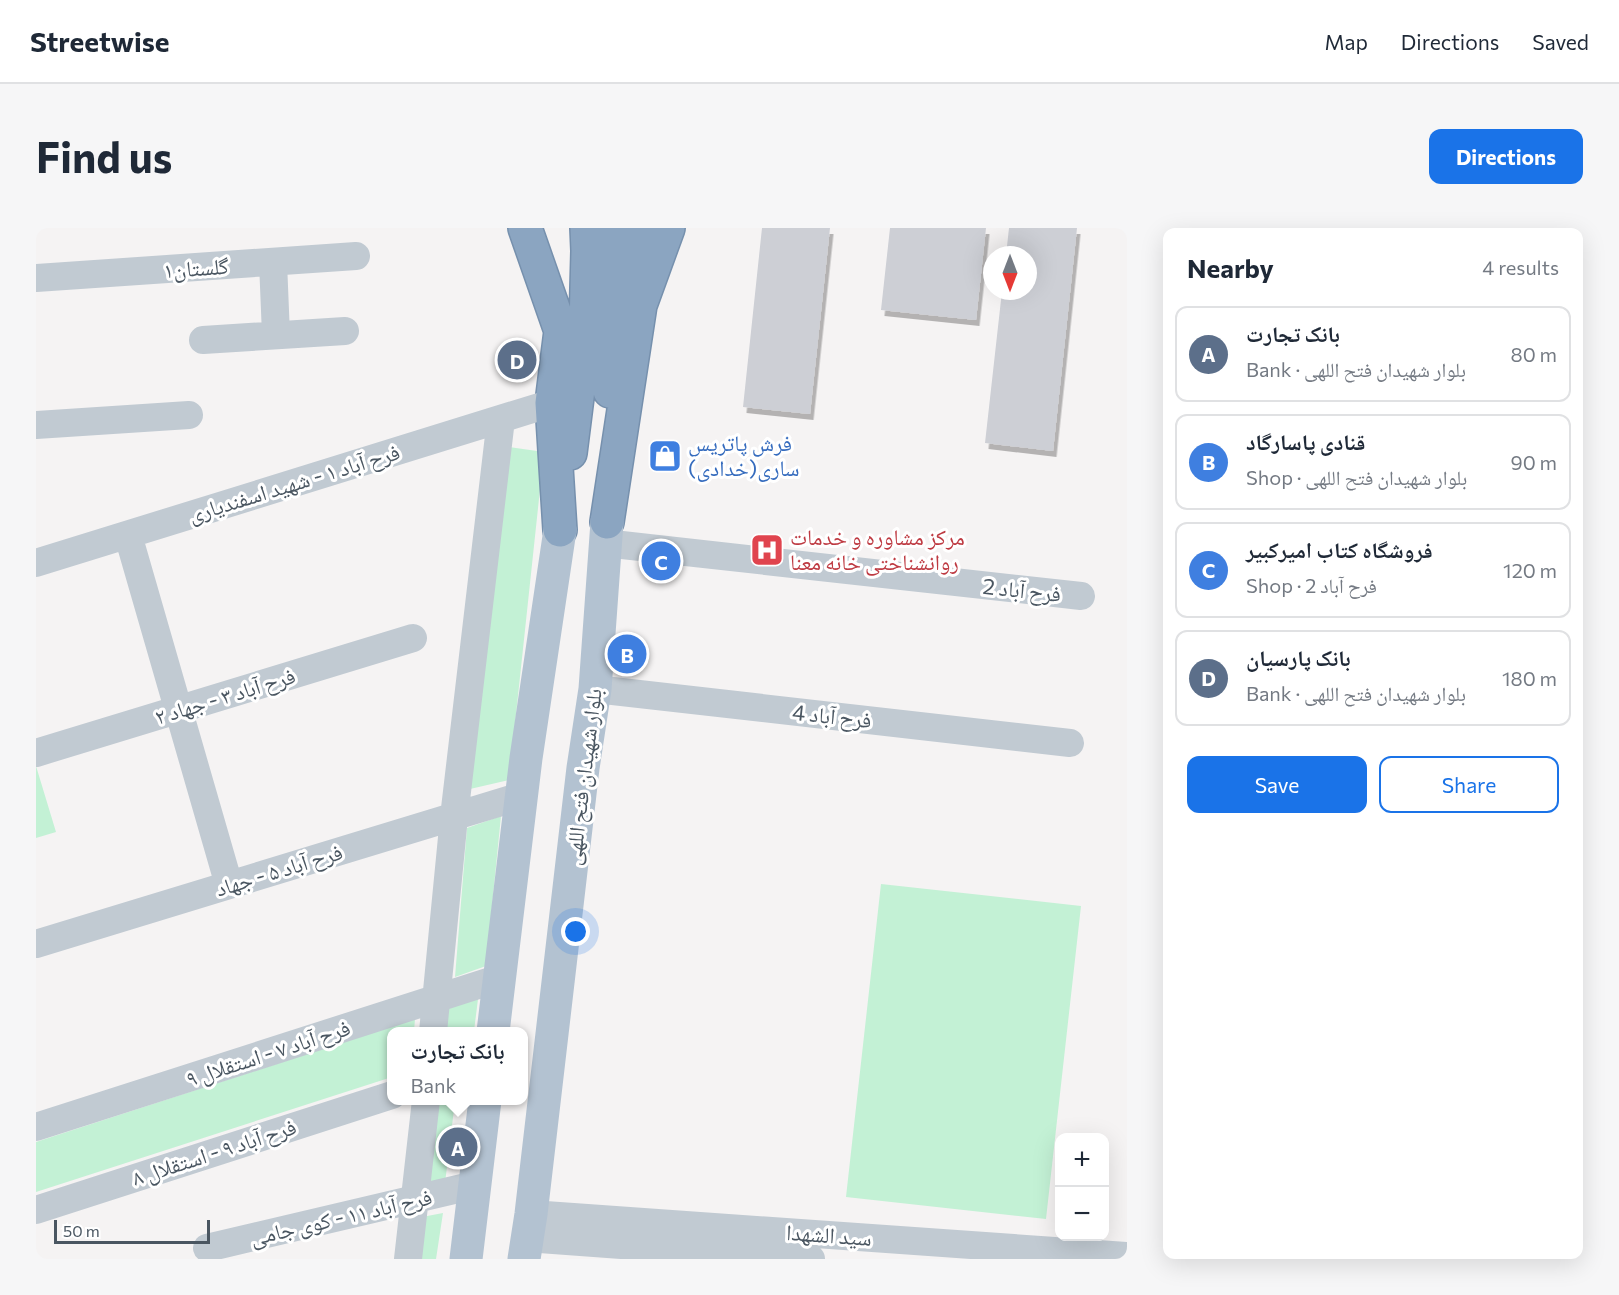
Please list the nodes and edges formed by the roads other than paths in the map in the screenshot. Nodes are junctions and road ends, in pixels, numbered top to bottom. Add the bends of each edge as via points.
1 (525, 228) edge
2 (565, 228) edge
3 (587, 228) edge
4 (611, 228) edge
5 (635, 228) edge
6 (668, 228) edge
7 (357, 256) dead end
8 (273, 262) junction
9 (36, 278) edge
10 (640, 305) junction
11 (345, 331) dead end
12 (561, 331) junction
13 (276, 335) junction
14 (203, 340) dead end
15 (552, 403) junction
16 (189, 415) dead end
17 (501, 419) junction
18 (36, 425) edge
19 (560, 530) junction
20 (606, 532) junction
21 (128, 535) junction
22 (36, 563) edge
23 (1081, 596) dead end
24 (413, 638) dead end
25 (595, 689) junction
26 (178, 710) junction
27 (1070, 743) dead end
28 (36, 753) edge
29 (521, 796) junction
30 (454, 817) junction
31 (230, 885) junction
32 (36, 944) edge
33 (500, 978) junction
34 (436, 998) junction
35 (433, 1027) edge
36 (495, 1027) edge
37 (387, 1097) edge
38 (426, 1105) edge
39 (485, 1105) edge
40 (36, 1127) edge
41 (475, 1185) junction
42 (414, 1199) junction
43 (36, 1209) edge
44 (579, 1230) junction
45 (527, 1237) edge
46 (207, 1248) dead end
47 (1127, 1256) edge
48 (408, 1259) edge
49 (466, 1259) edge
50 (811, 1259) edge

1 - 12 highway
2 - 12 highway via 567,286
3 - 19 highway via 586,326
4 - 20 highway
5 - 10 highway
6 - 10 highway, بلوار شهیدان فتح اللهی
7 - 8 street, گلستان۱
8 - 9 street, گلستان۱
8 - 13 street
10 - 20 highway, بلوار شهیدان فتح اللهی
11 - 13 street
12 - 15 highway
13 - 14 street
15 - 17 street, فرح آباد ۱ - شهید اسفندیاری
15 - 19 highway
16 - 18 street
17 - 21 street, فرح آباد ۱ - شهید اسفندیاری
17 - 30 street
19 - 29 main road
20 - 23 street, فرح آباد 2
20 - 25 main road, بلوار شهیدان فتح اللهی
21 - 22 street, فرح آباد ۱ - شهید اسفندیاری
21 - 26 street
24 - 26 street, فرح آباد ۳ - جهاد ۲
25 - 27 street, فرح آباد 4
25 - 45 main road, بلوار شهیدان فتح اللهی
26 - 28 street, فرح آباد ۳ - جهاد ۲
26 - 31 street
29 - 30 street, فرح آباد ۵ - جهاد
29 - 33 main road
30 - 31 street, فرح آباد ۵ - جهاد
30 - 34 street
31 - 32 street, فرح آباد ۵ - جهاد
33 - 34 street, فرح آباد ۷ - استقلال ۹
33 - 36 main road
34 - 35 street
34 - 40 street, فرح آباد ۷ - استقلال ۹
37 - 43 street, فرح آباد ۹ - استقلال ۸
38 - 42 street
39 - 41 main road
41 - 42 street, فرح آباد ۱۱ - کوی جامی
41 - 49 main road
42 - 46 street, فرح آباد ۱۱ - کوی جامی
42 - 48 street
44 - 45 street, سید الشهدا
44 - 47 street, سید الشهدا
44 - 50 street, سید الشهدا

